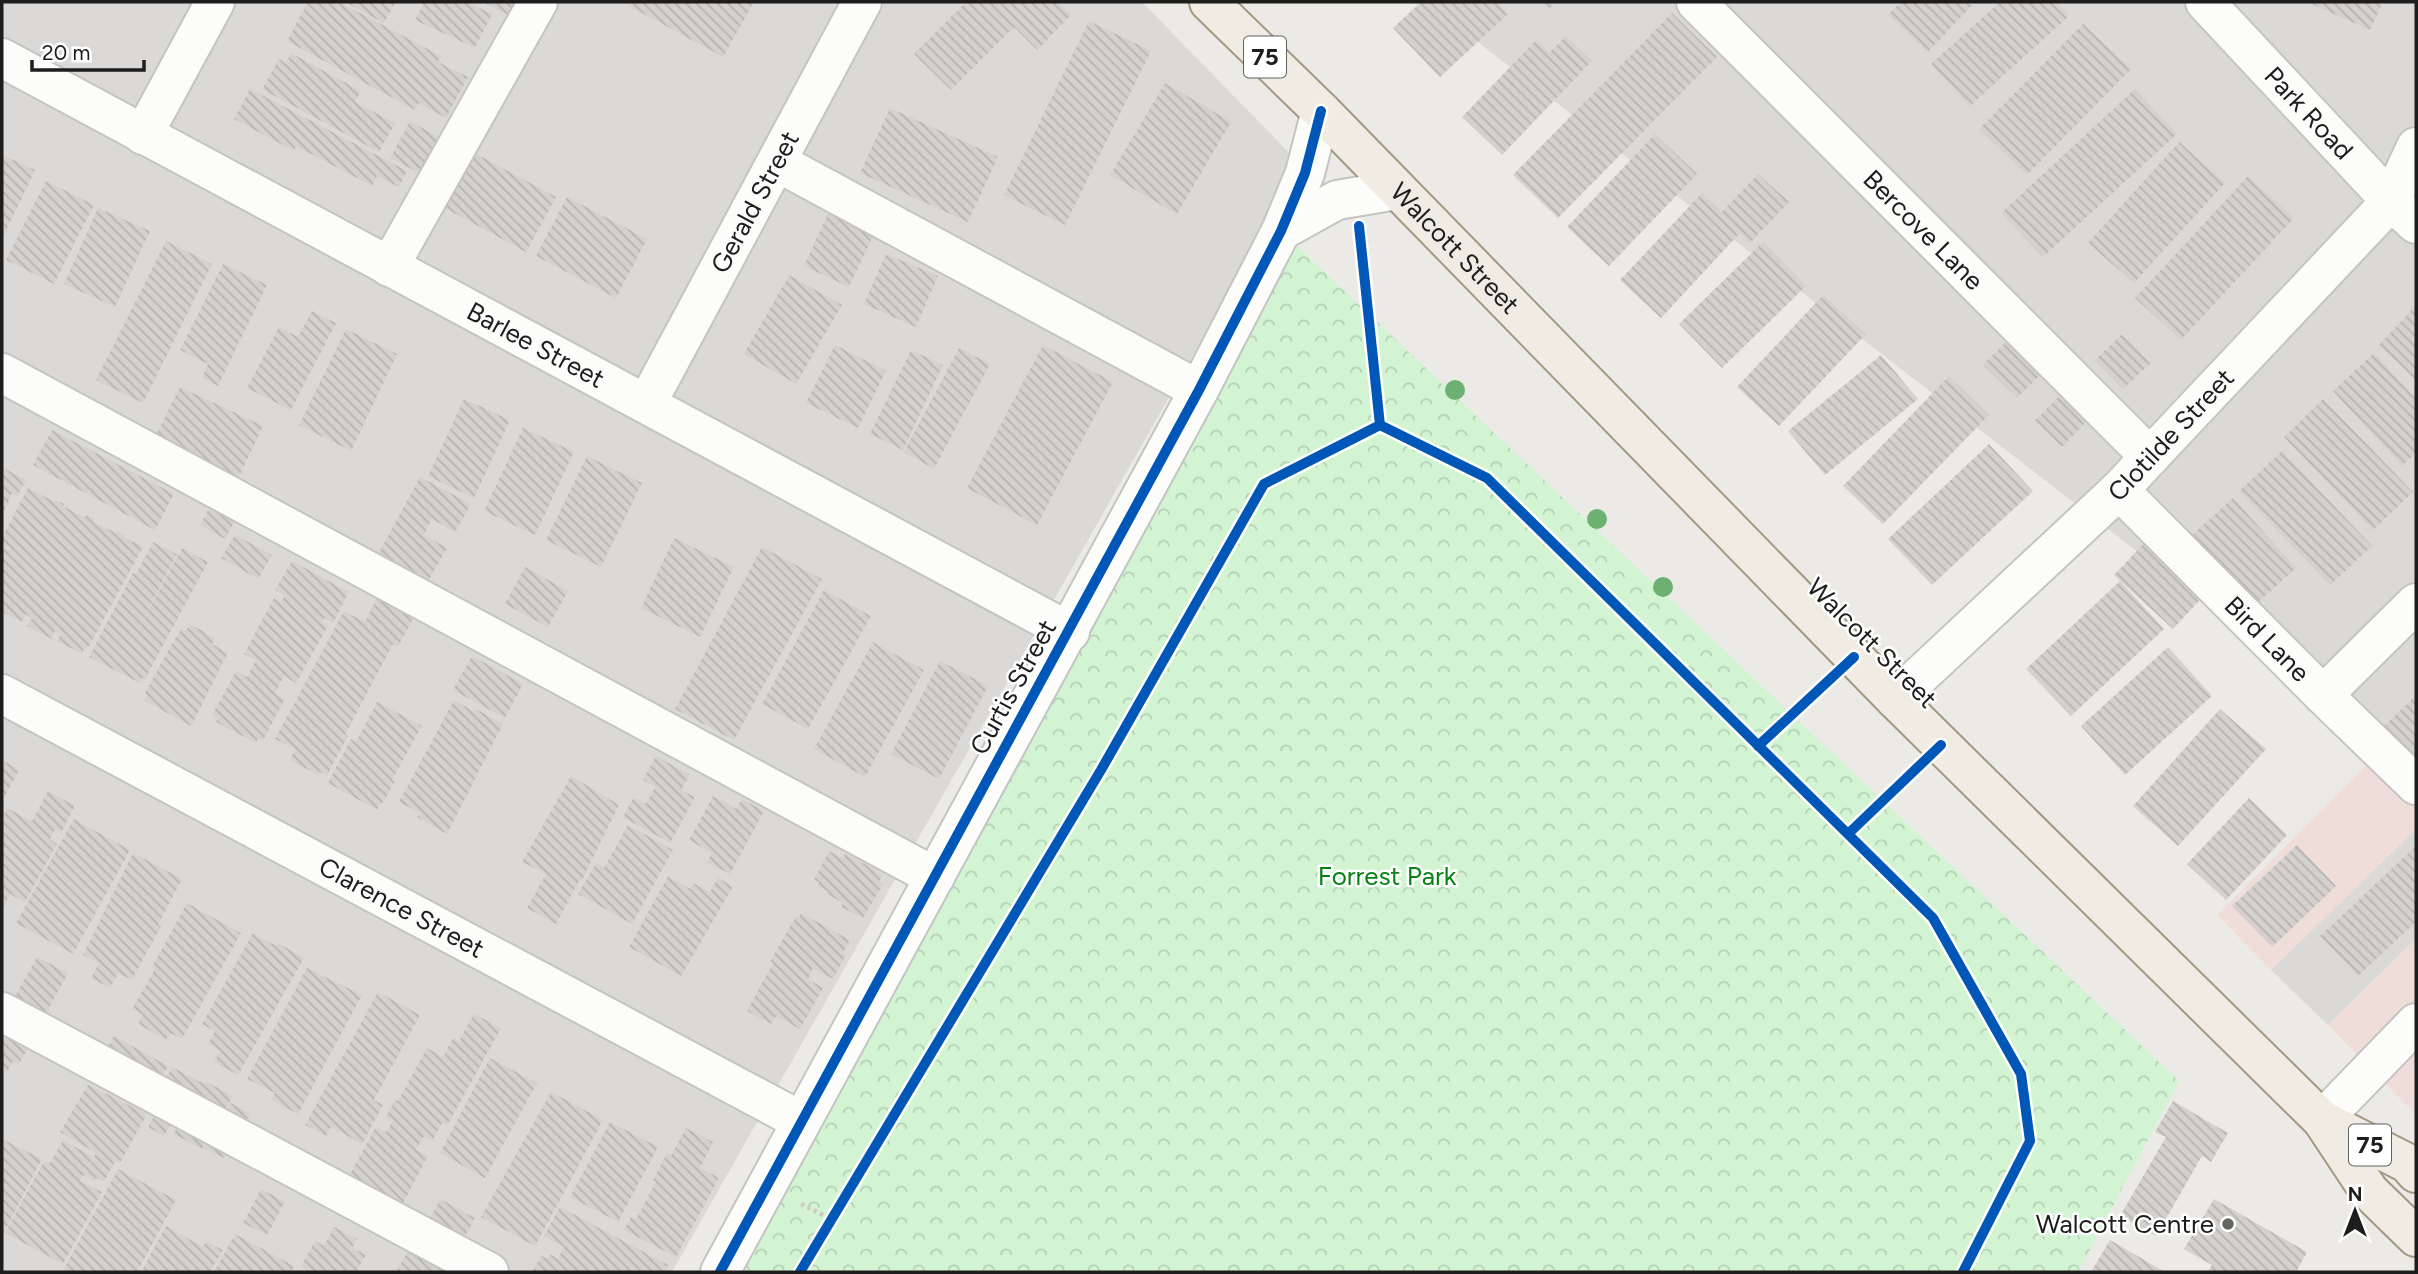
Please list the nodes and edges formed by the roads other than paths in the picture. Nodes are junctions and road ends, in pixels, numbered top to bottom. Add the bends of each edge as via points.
1 (215, 2) edge
2 (538, 2) edge
3 (862, 2) edge
4 (1209, 2) edge
5 (1696, 2) edge
6 (2205, 2) edge
7 (2, 58) edge
8 (1321, 111) junction
9 (143, 135) junction
10 (2416, 147) edge
11 (777, 162) junction
12 (1397, 190) junction
13 (2404, 212) edge
14 (1281, 231) junction
15 (389, 267) junction
16 (2, 373) edge
17 (1199, 390) junction
18 (647, 404) junction
19 (2150, 457) junction
20 (2119, 490) junction
21 (2416, 603) edge
22 (1070, 632) junction
23 (2, 694) edge
24 (2323, 695) junction
25 (1895, 699) junction
26 (2416, 785) edge
27 (935, 877) junction
28 (2, 1012) edge
29 (2416, 1023) edge
30 (2322, 1120) junction
31 (801, 1121) junction
32 (2416, 1173) edge
33 (2416, 1237) edge
34 (489, 1272) edge
35 (720, 1272) edge

1 - 9 street
2 - 15 street
3 - 11 street, Gerald Street
4 - 8 main road, Walcott Street / 75
5 - 19 street, Bercove Lane
6 - 13 street, Park Road
7 - 9 street, Barlee Street
8 - 12 main road, Walcott Street / 75
8 - 14 street, Curtis Street via 1305,173
9 - 15 street, Barlee Street
10 - 13 street, Clotilde Street
11 - 17 street
11 - 18 street, Gerald Street
12 - 14 street via 1336,200
12 - 25 main road, Walcott Street / 75
13 - 19 street, Clotilde Street
14 - 17 street, Curtis Street
15 - 18 street, Barlee Street
16 - 27 street
17 - 22 street, Curtis Street
18 - 22 street, Barlee Street
19 - 20 street, Clotilde Street
20 - 24 street, Bird Lane
20 - 25 street, Clotilde Street
21 - 24 street
22 - 27 street, Curtis Street
23 - 31 street, Clarence Street
24 - 26 street, Bird Lane
25 - 30 main road, Walcott Street / 75
27 - 31 street, Curtis Street
28 - 34 street
29 - 30 street
30 - 32 main road, Walcott Street / 75 via 2407,1163
30 - 33 main road, Walcott Street / 75 via 2369,1191
31 - 35 street, Curtis Street

